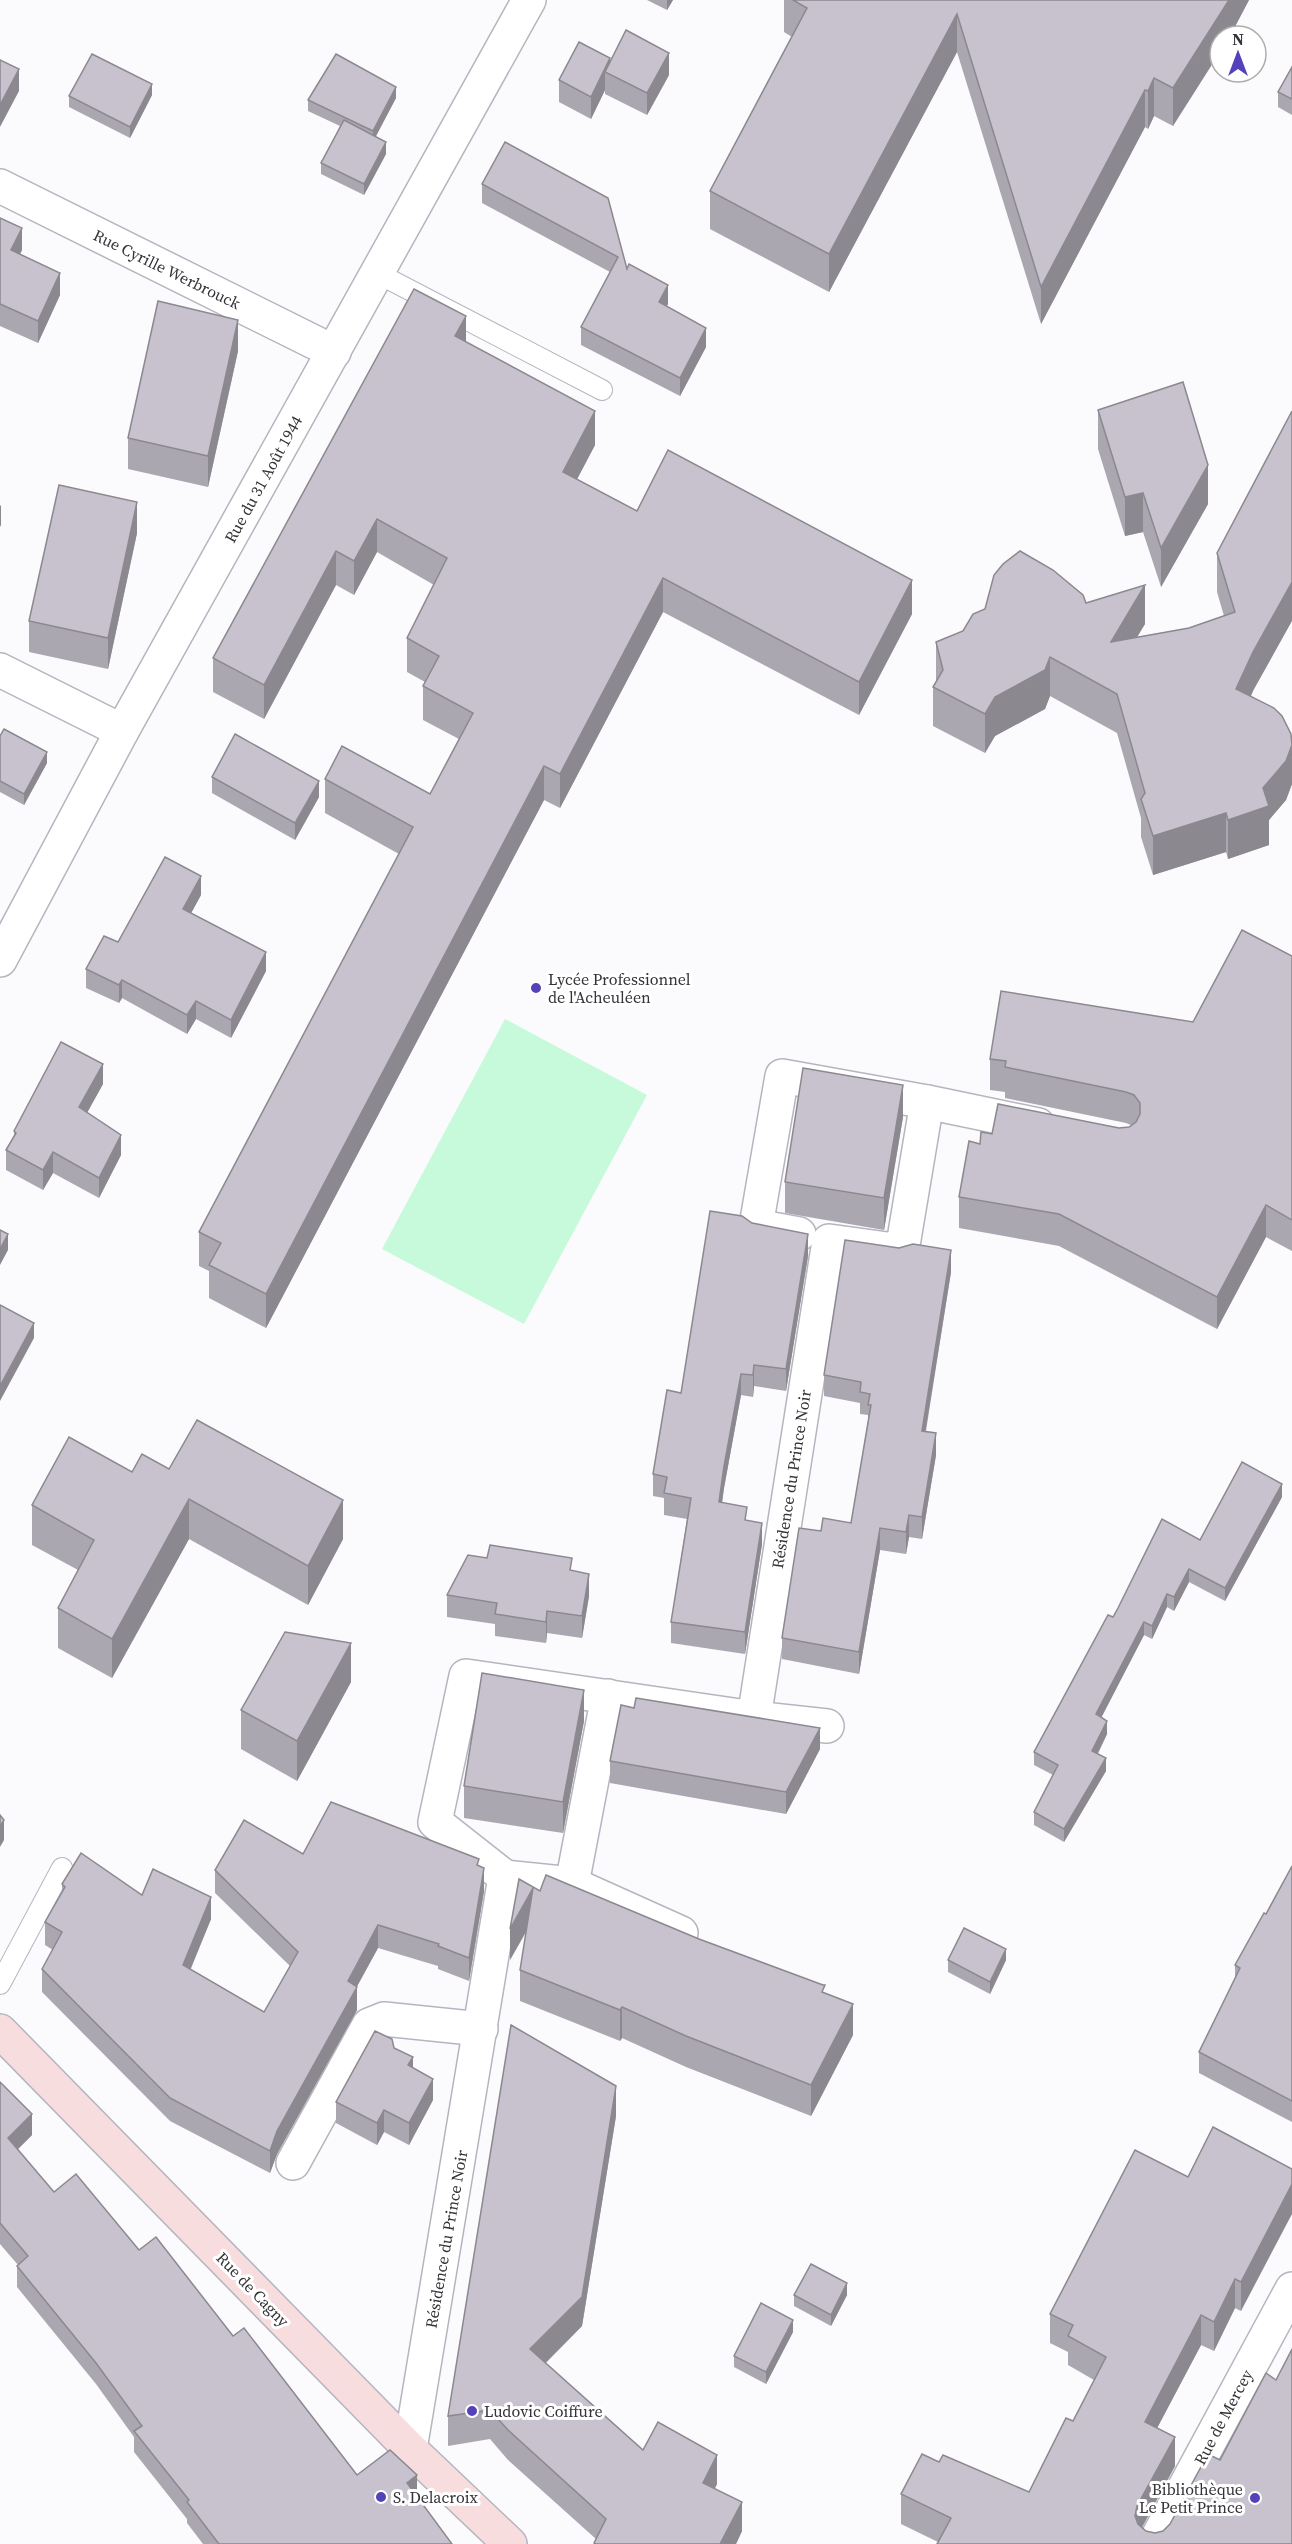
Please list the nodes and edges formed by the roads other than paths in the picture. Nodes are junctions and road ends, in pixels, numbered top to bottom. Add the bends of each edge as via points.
1 (530, 0) edge
2 (0, 186) edge
3 (378, 273) junction
4 (334, 351) junction
5 (602, 390) dead end
6 (0, 670) edge
7 (122, 731) junction
8 (0, 960) edge
9 (927, 1102) junction
10 (1064, 1130) edge
11 (829, 1241) junction
12 (608, 1696) junction
13 (754, 1718) junction
14 (827, 1726) dead end
15 (63, 1868) dead end
16 (505, 1877) junction
17 (572, 1884) junction
18 (713, 1947) edge
19 (0, 1984) edge
20 (481, 2029) junction
21 (0, 2031) edge
22 (293, 2163) dead end
23 (1292, 2289) edge
24 (410, 2449) junction
25 (510, 2544) edge
26 (1154, 2544) edge

1 - 3 street, Rue du 31 Août 1944
2 - 4 street, Rue Cyrille Werbrouck
3 - 4 street, Rue du 31 Août 1944
3 - 5 lane
4 - 7 street, Rue du 31 Août 1944
6 - 7 street
7 - 8 street, Rue du 31 Août 1944
9 - 10 street
9 - 11 street via 902,1251
9 - 11 street via 782,1076 756,1226
11 - 13 street, Résidence du Prince Noir
12 - 13 street
12 - 16 street via 466,1676 435,1822
12 - 17 street
13 - 14 street
15 - 19 lane
16 - 17 street
16 - 20 street, Résidence du Prince Noir
17 - 18 street
20 - 22 street via 384,2019 369,2025
20 - 24 street, Résidence du Prince Noir
21 - 24 main road, Rue de Cagny
23 - 26 street, Rue de Mercey
24 - 25 main road, Rue de Cagny

